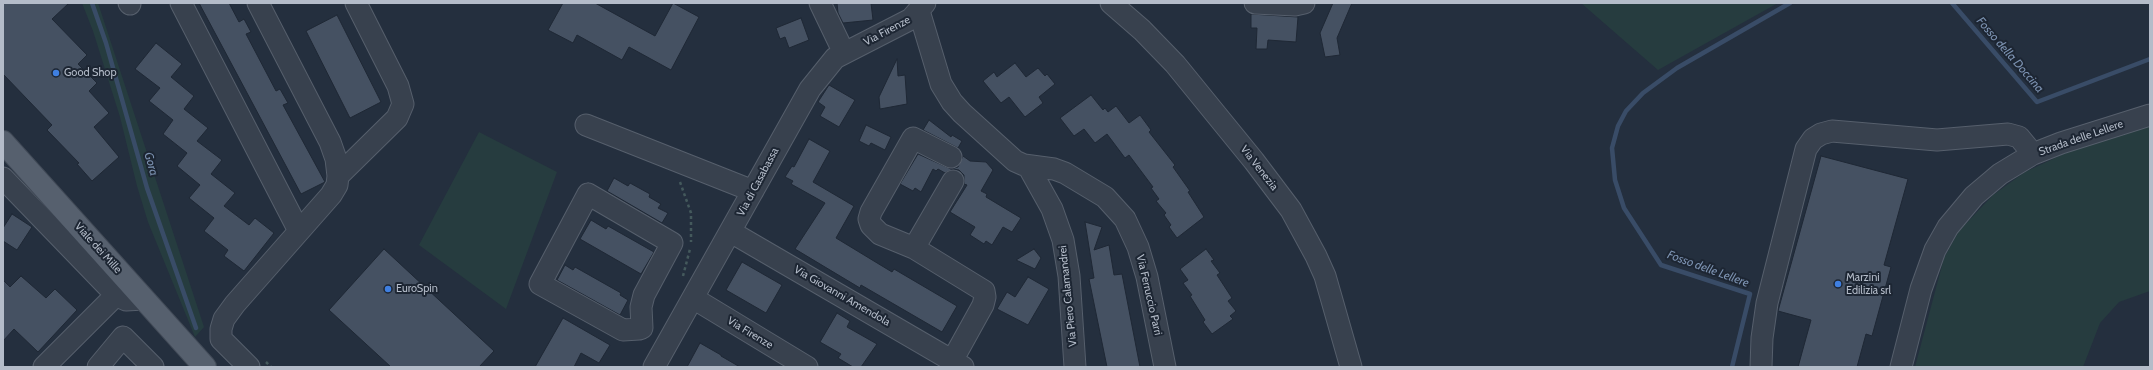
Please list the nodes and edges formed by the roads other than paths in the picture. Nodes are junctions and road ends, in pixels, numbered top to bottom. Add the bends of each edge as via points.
1 (181, 3) edge
2 (258, 3) edge
3 (356, 3) edge
4 (820, 3) edge
5 (1255, 3) edge
6 (1304, 3) edge
7 (1117, 4) edge
8 (922, 7) edge
9 (844, 53) junction
10 (2150, 115) edge
11 (586, 125) dead end
12 (3, 142) edge
13 (2033, 154) junction
14 (951, 157) dead end
15 (1028, 166) junction
16 (338, 176) junction
17 (3, 178) edge
18 (953, 181) dead end
19 (753, 191) junction
20 (299, 231) junction
21 (731, 232) junction
22 (910, 246) junction
23 (116, 295) junction
24 (694, 298) junction
25 (144, 299) junction
26 (642, 328) junction
27 (667, 344) junction
28 (255, 362) edge
29 (200, 363) edge
30 (958, 364) edge
31 (44, 367) edge
32 (98, 367) edge
33 (153, 367) edge
34 (654, 367) edge
35 (807, 367) edge
36 (1075, 367) edge
37 (1165, 367) edge
38 (1352, 367) edge
39 (1761, 367) edge
40 (1901, 367) edge

1 - 20 street
2 - 16 street via 330,142
3 - 16 street via 398,86 403,104 396,118
4 - 9 street
5 - 6 street via 1295,6
7 - 38 street, Via Venezia via 1175,64 1291,210 1325,276
8 - 9 street, Via Firenze via 906,22
8 - 15 street via 939,79 952,102 1011,158
9 - 19 street, Via di Casabassa via 828,65 807,94
10 - 13 street, Strada delle Lellere
11 - 19 street
12 - 25 main road, Viale dei Mille
13 - 39 street via 2020,137 2008,134 1937,140 1832,131 1813,139 1806,149 1767,303 1762,333
13 - 40 street, Strada delle Lellere via 2008,168 1983,187 1945,232 1923,282
14 - 22 street via 913,138 871,212 869,222 876,231
15 - 36 street, Via Piero Calamandrei via 1052,209 1063,240 1069,276
15 - 37 street, Via Ferruccio Parri via 1054,168 1065,173 1105,197 1125,219 1138,247 1147,277
16 - 20 street via 333,192
17 - 23 street
18 - 22 street
19 - 21 street, Via di Casabassa
20 - 28 street via 235,304 222,324 220,332 223,341
21 - 24 street, Via di Casabassa
21 - 30 street, Via Giovanni Amendola
22 - 30 street, Via Giovanni Amendola via 979,287 985,294
23 - 25 street via 126,300
23 - 31 street
24 - 27 street, Via di Casabassa
24 - 35 street, Via Firenze
25 - 29 main road, Viale dei Mille
26 - 26 street via 641,307 644,295 672,243 588,194 540,284 623,330
26 - 27 street
27 - 34 street, Via di Casabassa
32 - 33 street via 123,337

